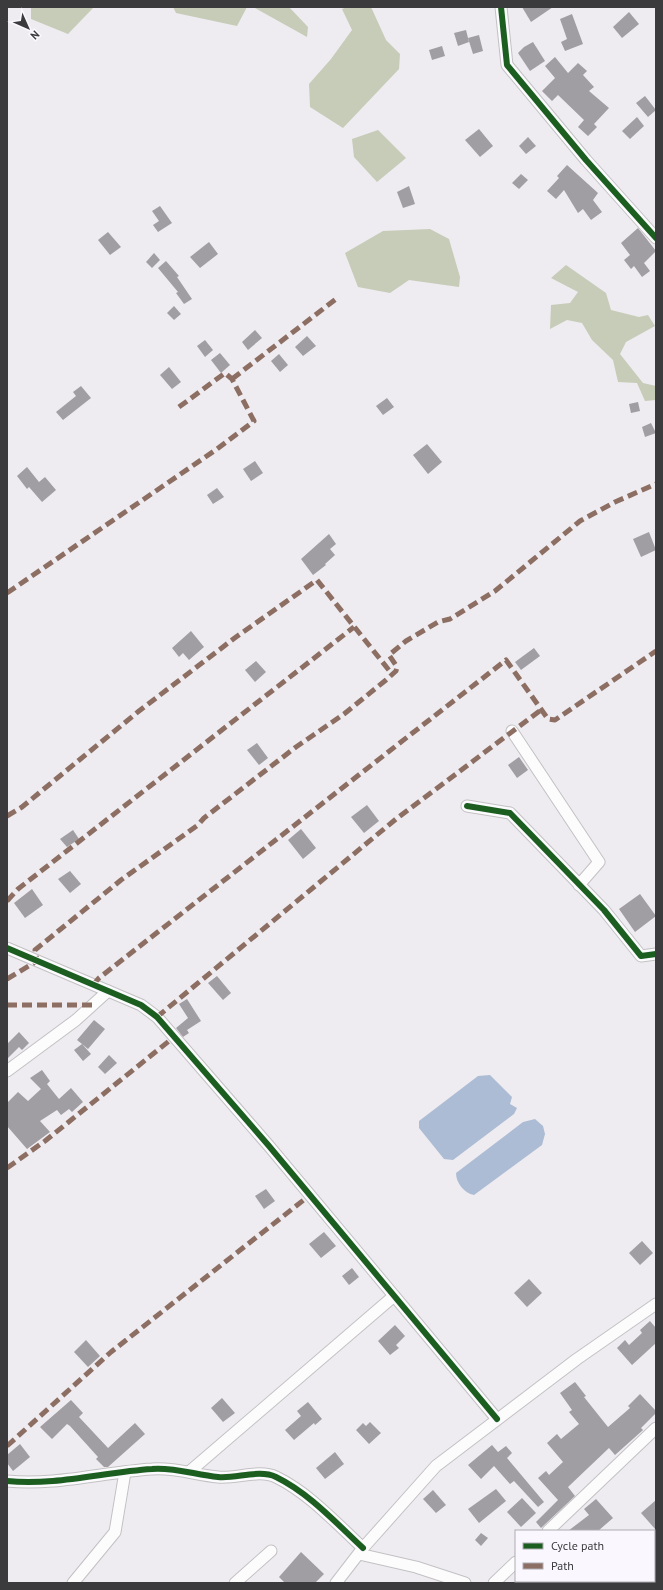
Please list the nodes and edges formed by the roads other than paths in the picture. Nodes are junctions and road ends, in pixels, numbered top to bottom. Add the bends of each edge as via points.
1 (502, 7) edge
2 (656, 238) edge
3 (512, 731) dead end
4 (467, 806) dead end
5 (579, 885) junction
6 (7, 948) edge
7 (656, 954) edge
8 (108, 991) junction
9 (7, 1071) edge
10 (394, 1296) junction
11 (656, 1304) edge
12 (497, 1419) junction
13 (656, 1428) edge
14 (125, 1472) junction
15 (189, 1472) junction
16 (7, 1481) edge
17 (549, 1530) edge
18 (271, 1551) dead end
19 (361, 1551) junction
20 (515, 1563) edge
21 (73, 1583) edge
22 (235, 1583) edge
23 (336, 1583) edge
24 (465, 1583) edge
25 (494, 1583) edge

1 - 2 street via 507,65 586,160
3 - 5 street via 598,862
4 - 5 street via 510,814
5 - 7 street via 604,910 641,956
6 - 8 street
8 - 9 street via 76,1020
8 - 10 street via 141,1005 157,1017
10 - 12 street
10 - 15 street
11 - 12 street
12 - 19 street via 436,1466
13 - 17 street
14 - 15 street via 153,1469
14 - 16 street via 29,1484
14 - 21 street via 115,1532
15 - 19 street via 219,1478 261,1474 274,1476 305,1496
18 - 22 street
19 - 23 street
19 - 24 street
20 - 25 street

